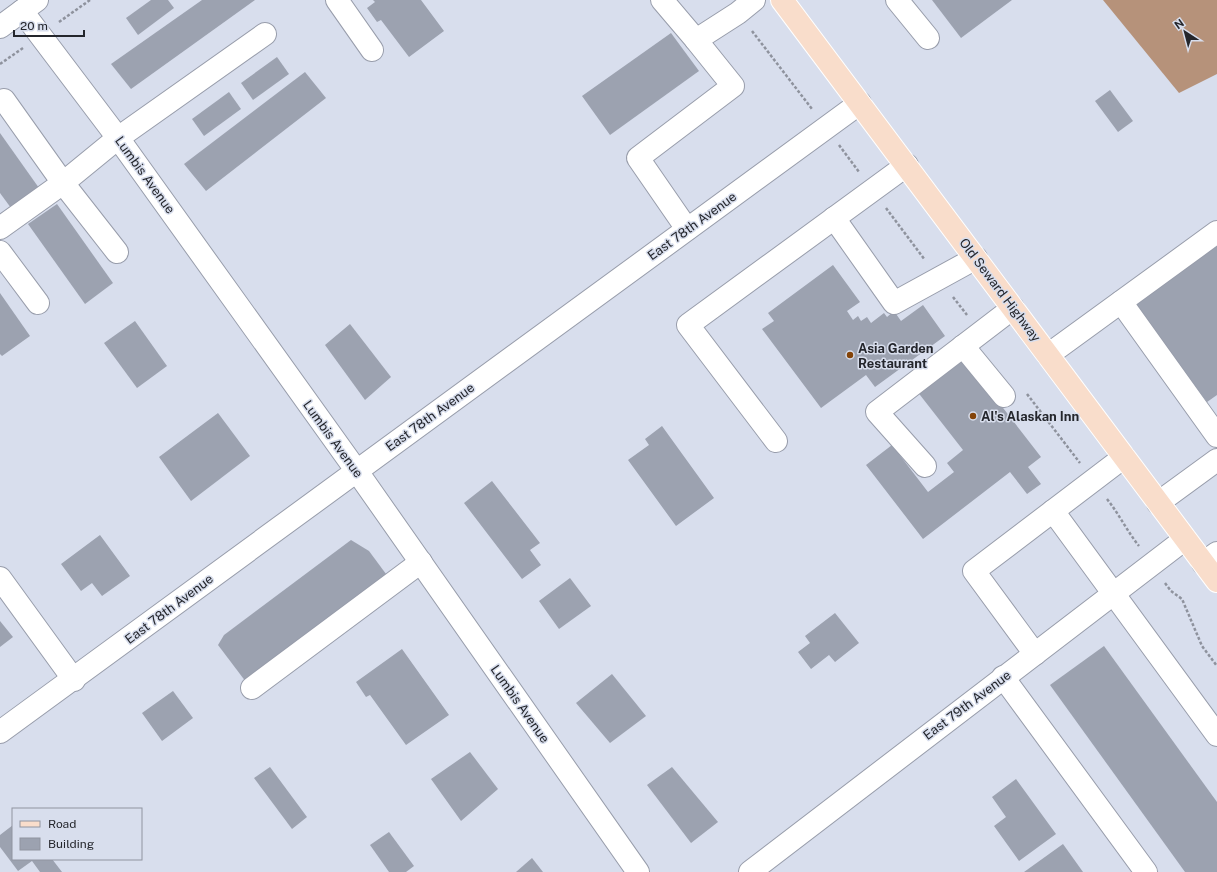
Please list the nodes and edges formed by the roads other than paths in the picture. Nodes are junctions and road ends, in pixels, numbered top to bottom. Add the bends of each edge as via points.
1 (337, 0) edge
2 (662, 0) edge
3 (754, 0) edge
4 (782, 0) edge
5 (897, 0) edge
6 (29, 5) edge
7 (0, 27) edge
8 (265, 34) dead end
9 (928, 38) dead end
10 (696, 40) junction
11 (372, 50) dead end
12 (4, 100) dead end
13 (860, 103) junction
14 (118, 138) junction
15 (907, 165) junction
16 (63, 183) junction
17 (834, 218) junction
18 (0, 228) edge
19 (687, 229) junction
20 (1217, 232) edge
21 (0, 252) edge
22 (117, 252) dead end
23 (976, 258) junction
24 (1121, 302) junction
25 (38, 303) dead end
26 (1013, 308) junction
27 (963, 346) junction
28 (1048, 355) junction
29 (1004, 396) dead end
30 (1213, 423) edge
31 (776, 441) dead end
32 (1124, 457) junction
33 (1217, 460) edge
34 (925, 466) dead end
35 (356, 470) junction
36 (1158, 503) junction
37 (1053, 511) junction
38 (1185, 539) junction
39 (1210, 558) edge
40 (421, 562) junction
41 (0, 578) edge
42 (1217, 581) edge
43 (1114, 594) junction
44 (1036, 654) junction
45 (1003, 677) junction
46 (74, 680) junction
47 (252, 688) dead end
48 (0, 732) edge
49 (1217, 735) edge
50 (638, 872) edge
51 (750, 872) edge
52 (1146, 872) edge

1 - 11 street
2 - 10 street
3 - 10 street
4 - 13 main road, Old Seward Highway
5 - 9 street
6 - 7 street
6 - 14 street, Lumbis Avenue
8 - 14 street
10 - 19 street via 733,86 638,158
12 - 16 street
13 - 15 main road, Old Seward Highway
13 - 19 street, East 78th Avenue
14 - 16 street
14 - 35 street, Lumbis Avenue
15 - 17 street
15 - 23 main road, Old Seward Highway
16 - 18 street
16 - 22 street
17 - 23 street via 894,303
17 - 31 street via 688,326
19 - 35 street, East 78th Avenue
20 - 24 street
21 - 25 street
23 - 26 main road, Old Seward Highway
24 - 28 street
24 - 30 street
26 - 27 street
26 - 28 main road, Old Seward Highway
27 - 29 street
27 - 34 street via 877,412
28 - 32 main road, Old Seward Highway
32 - 36 main road, Old Seward Highway
32 - 37 street
33 - 36 street
35 - 40 street, Lumbis Avenue
35 - 46 street, East 78th Avenue
36 - 38 main road, Old Seward Highway
37 - 43 street
37 - 44 street via 974,571
38 - 39 main road, Old Seward Highway
38 - 43 street, East 79th Avenue
39 - 42 main road, Old Seward Highway
40 - 47 street
40 - 50 street, Lumbis Avenue
41 - 46 street
43 - 44 street, East 79th Avenue
43 - 49 street
44 - 45 street, East 79th Avenue
45 - 51 street, East 79th Avenue
45 - 52 street
46 - 48 street, East 78th Avenue

